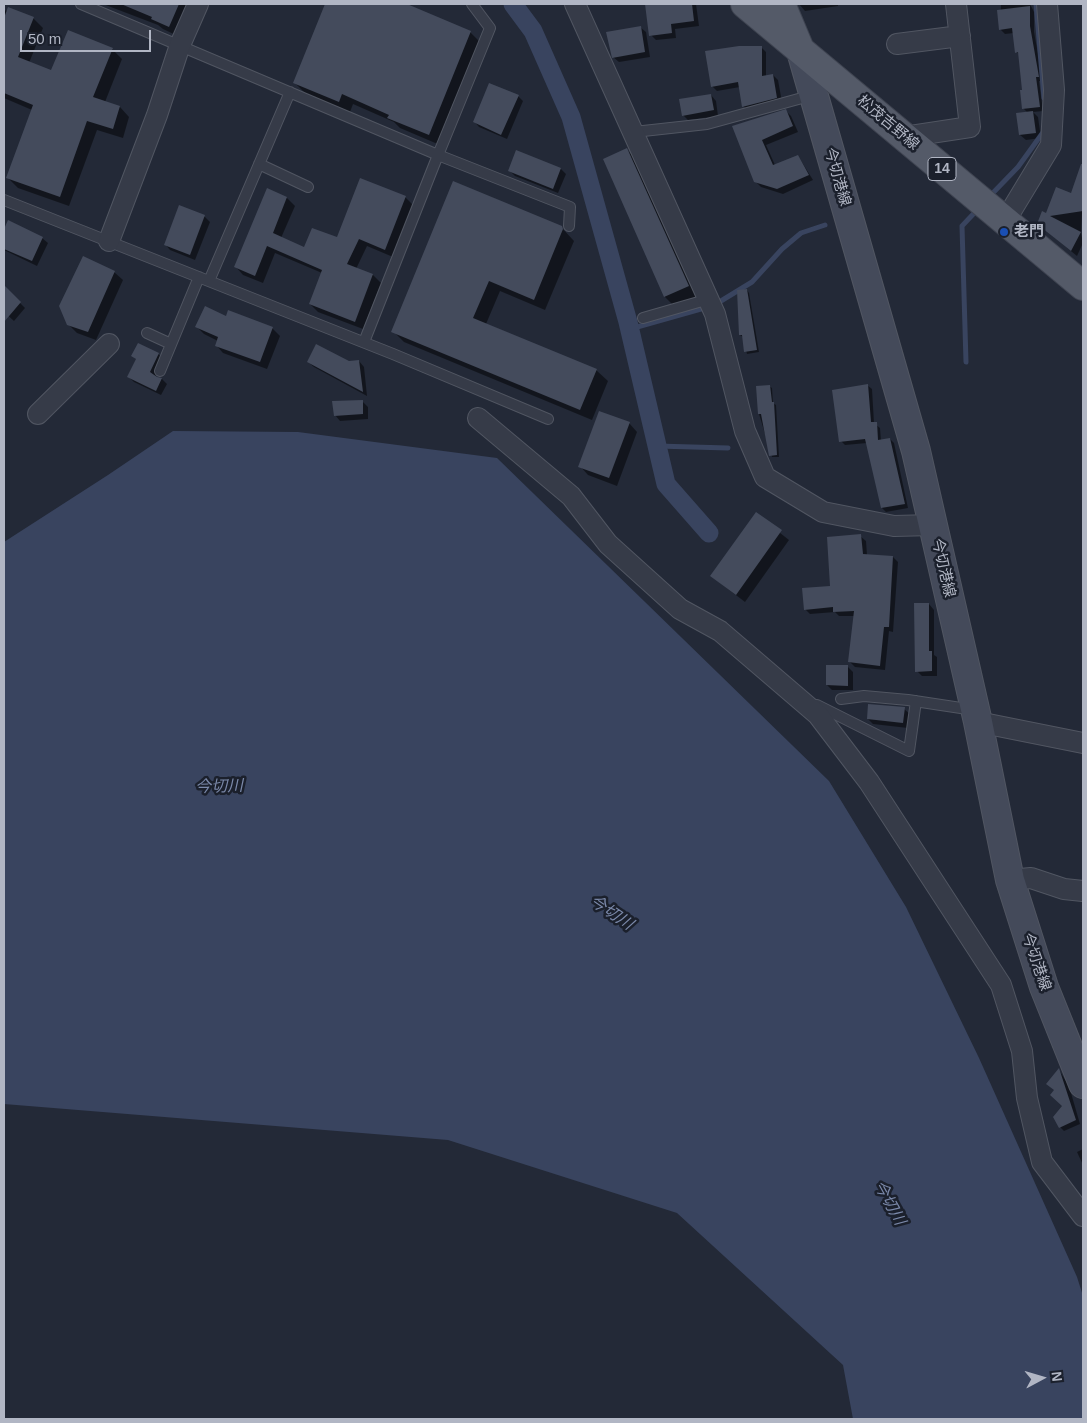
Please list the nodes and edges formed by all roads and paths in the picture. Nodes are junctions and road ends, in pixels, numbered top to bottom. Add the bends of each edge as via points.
1 (81, 4) edge
2 (198, 4) edge
3 (472, 4) edge
4 (574, 4) edge
5 (745, 4) edge
6 (781, 4) edge
7 (956, 4) edge
8 (1047, 4) edge
9 (960, 36) junction
10 (897, 44) dead end
11 (180, 45) junction
12 (801, 51) junction
13 (290, 92) junction
14 (814, 95) junction
15 (634, 132) junction
16 (904, 137) junction
17 (438, 155) junction
18 (259, 164) junction
19 (308, 187) dead end
20 (4, 200) edge
21 (1005, 221) junction
22 (569, 226) dead end
23 (109, 241) junction
24 (199, 277) junction
25 (209, 281) junction
26 (1083, 286) edge
27 (709, 299) junction
28 (644, 318) dead end
29 (148, 333) dead end
30 (364, 342) junction
31 (109, 344) dead end
32 (171, 344) junction
33 (160, 371) dead end
34 (38, 414) dead end
35 (478, 418) dead end
36 (548, 419) dead end
37 (933, 525) junction
38 (795, 695) junction
39 (841, 699) dead end
40 (916, 701) junction
41 (977, 716) junction
42 (1083, 743) edge
43 (909, 751) junction
44 (910, 762) dead end
45 (1010, 880) junction
46 (1083, 890) edge
47 (1081, 1075) edge
48 (1083, 1216) edge

1 - 11 lane
2 - 11 street
3 - 17 lane via 490,28
4 - 15 street
5 - 12 main road
6 - 12 main road, 松茂吉野線 / 14
7 - 9 street
8 - 21 street via 1054,90 1051,144
9 - 10 street
9 - 16 street via 970,127
11 - 13 lane
11 - 23 street
12 - 14 main road, 今切港線
12 - 16 main road, 松茂吉野線 / 14
13 - 17 lane
13 - 18 lane
14 - 15 lane via 707,124
14 - 37 main road, 今切港線 via 916,451
15 - 27 street
16 - 21 main road, 松茂吉野線 / 14
17 - 22 lane via 570,207
17 - 30 lane
18 - 19 lane
18 - 25 lane
20 - 23 lane
21 - 26 main road, 松茂吉野線 / 14
23 - 24 lane
24 - 25 lane
24 - 32 lane
25 - 30 lane
27 - 28 lane
27 - 37 street via 716,314 745,431 765,477 823,512 894,526
29 - 32 lane
30 - 36 lane
31 - 34 street
32 - 33 lane
35 - 38 street via 571,496 608,544 680,609 720,631
37 - 41 main road, 今切港線
38 - 43 lane
38 - 48 street via 818,715 869,782 1002,985 1022,1051 1027,1098 1042,1162
39 - 40 lane via 864,696
40 - 41 lane
40 - 43 lane
41 - 42 street
41 - 45 main road, 今切港線
43 - 44 lane
45 - 46 street via 1031,878 1064,889
45 - 47 main road, 今切港線 via 1044,987

